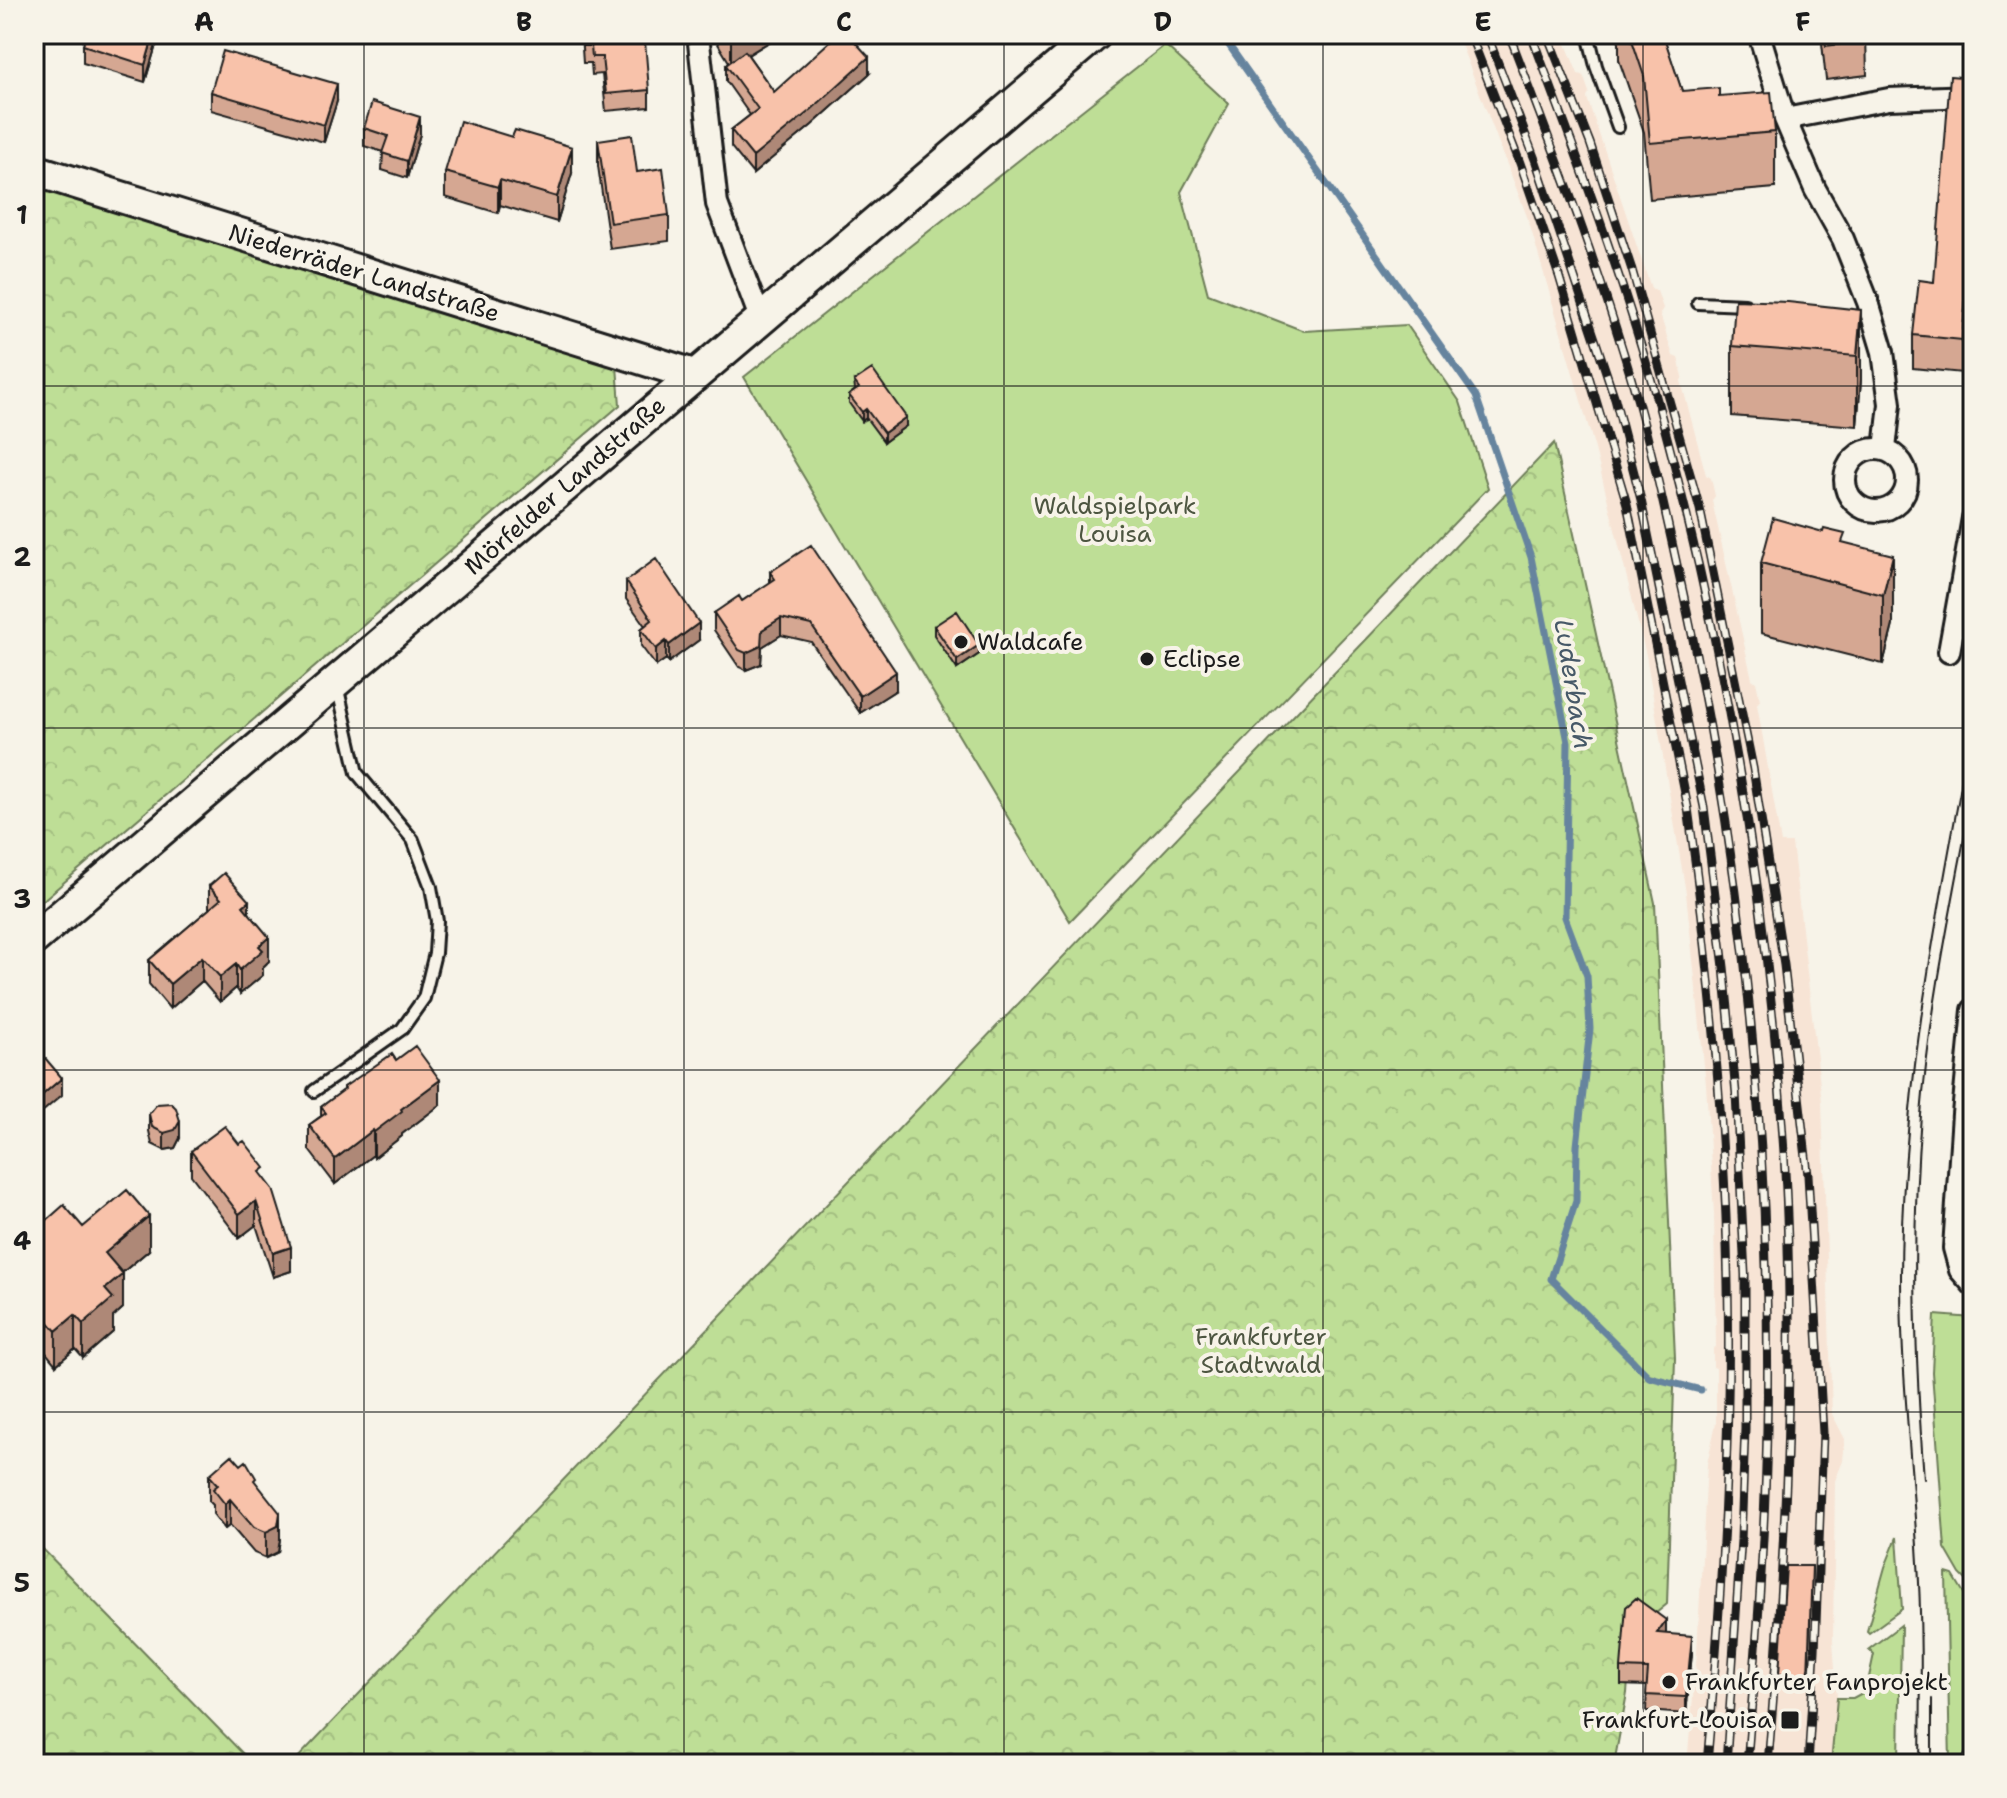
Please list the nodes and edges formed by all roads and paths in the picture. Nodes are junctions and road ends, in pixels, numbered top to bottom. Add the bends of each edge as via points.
1 (698, 34) edge
2 (1096, 34) edge
3 (1588, 34) edge
4 (1759, 34) edge
5 (1973, 96) edge
6 (1785, 119) junction
7 (1618, 127) dead end
8 (34, 170) edge
9 (1698, 303) dead end
10 (1761, 306) edge
11 (760, 318) junction
12 (694, 375) junction
13 (1885, 449) dead end
14 (1973, 518) edge
15 (1949, 652) dead end
16 (337, 683) junction
17 (34, 939) edge
18 (1973, 1010) edge
19 (314, 1091) dead end
20 (1966, 1175) edge
21 (1966, 1277) edge
22 (1973, 1756) edge
23 (1968, 1764) edge

1 - 11 street via 717,204
2 - 11 main road, Mörfelder Landstraße
3 - 7 lane
4 - 6 street
5 - 6 street via 1889,99
6 - 13 street via 1843,239 1863,311 1883,352 1890,404
8 - 12 main road, Niederräder Landstraße
9 - 10 lane
11 - 12 main road, Mörfelder Landstraße
12 - 16 main road, Mörfelder Landstraße
14 - 15 street
16 - 17 main road, Mörfelder Landstraße
16 - 19 lane via 357,773 413,840 437,921 424,998 402,1029
18 - 20 street
20 - 21 street via 1954,1248
22 - 23 lane

